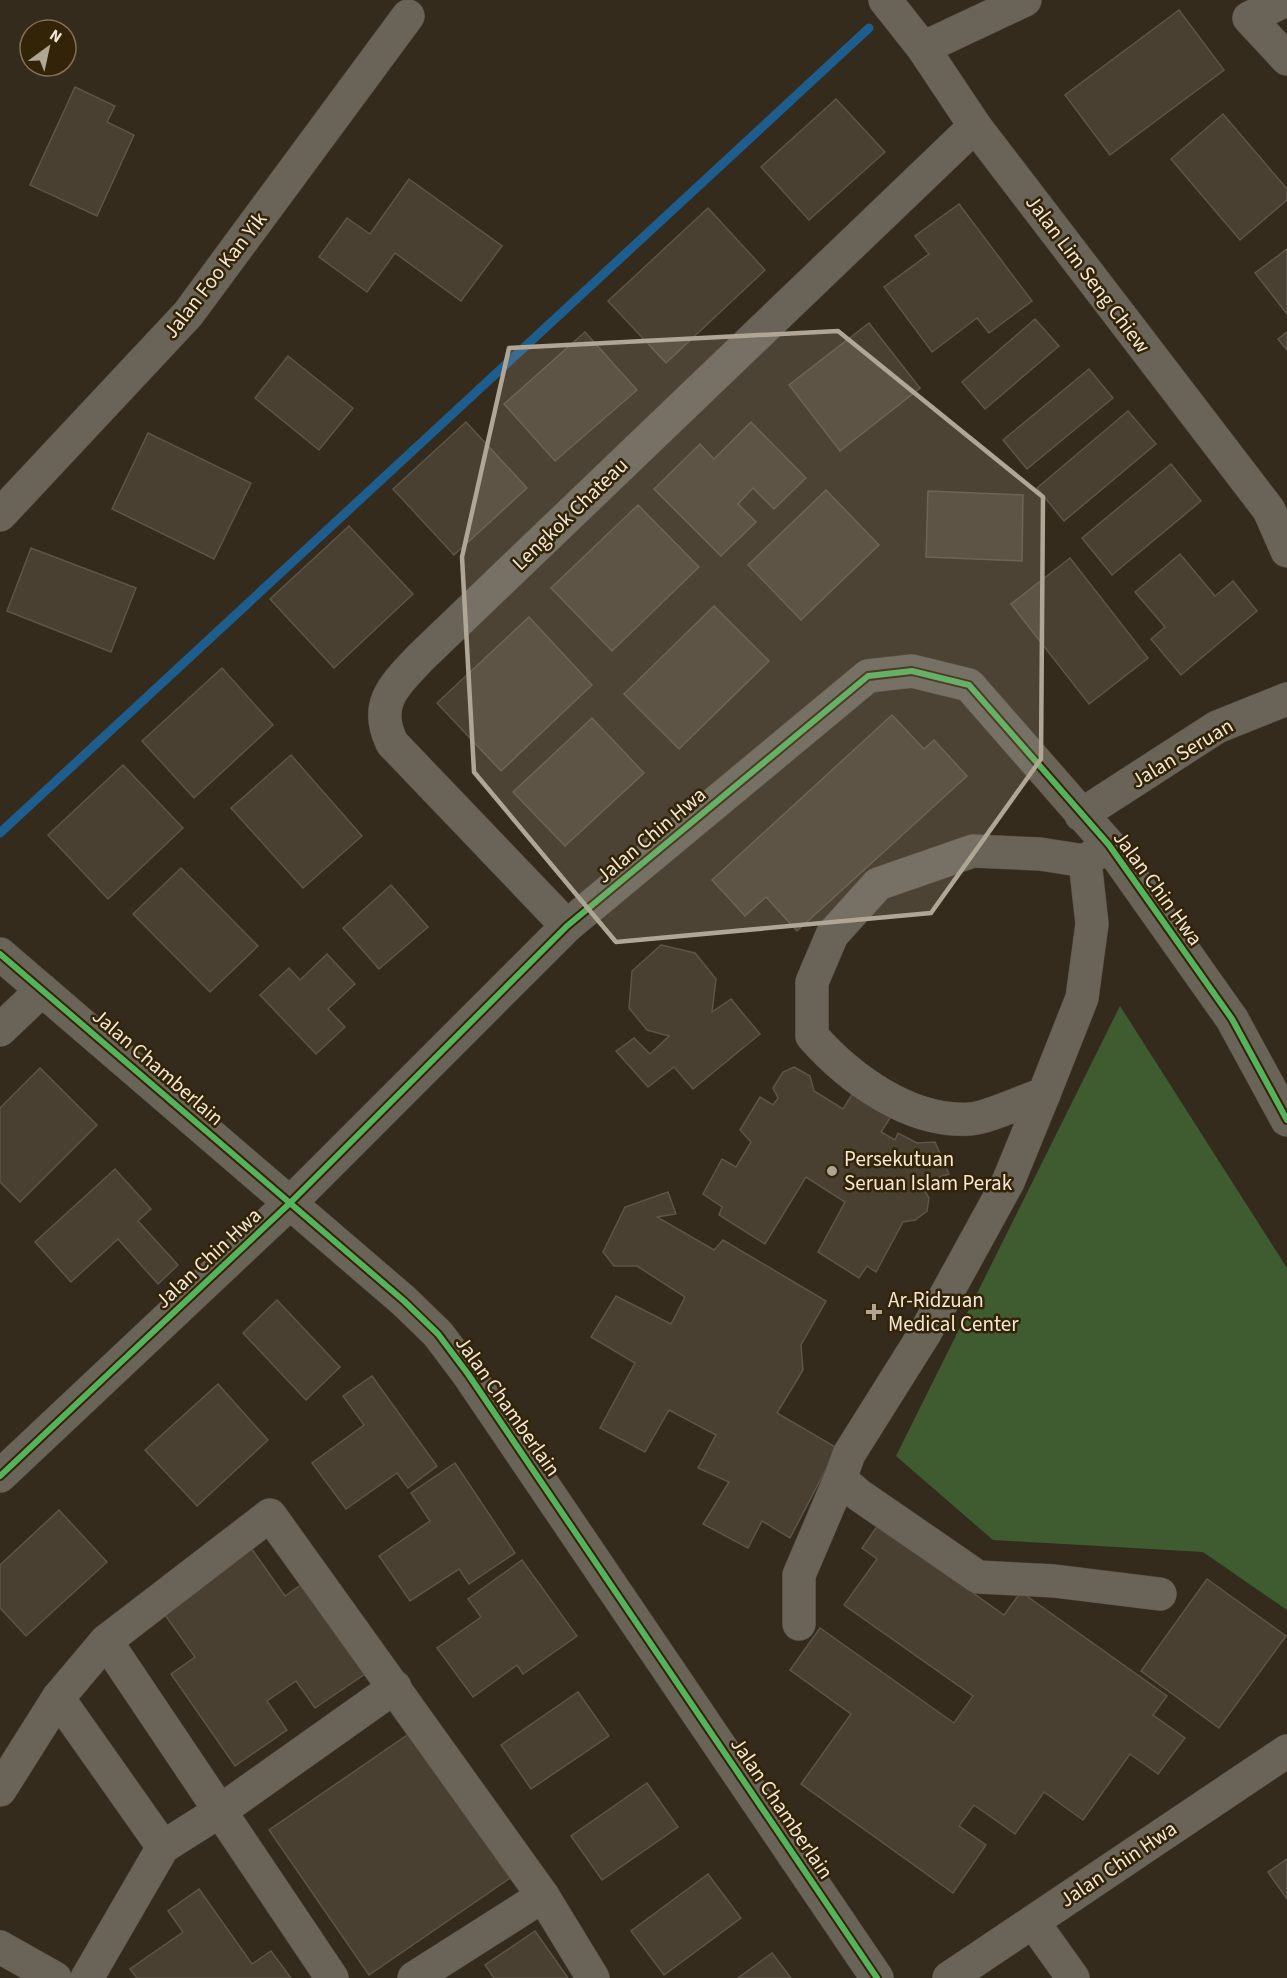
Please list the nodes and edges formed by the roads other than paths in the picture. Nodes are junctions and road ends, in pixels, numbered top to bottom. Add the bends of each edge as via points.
1 (885, 0) edge
2 (1024, 0) edge
3 (1286, 0) edge
4 (408, 16) dead end
5 (923, 48) junction
6 (1287, 59) edge
7 (975, 126) junction
8 (0, 515) edge
9 (1287, 551) edge
10 (1287, 699) edge
11 (1081, 815) junction
12 (1097, 853) junction
13 (567, 926) junction
14 (0, 954) edge
15 (42, 990) junction
16 (0, 1030) edge
17 (1044, 1094) junction
18 (1287, 1120) edge
19 (290, 1203) junction
20 (0, 1476) edge
21 (840, 1479) junction
22 (1160, 1594) dead end
23 (799, 1624) dead end
24 (106, 1641) junction
25 (395, 1687) junction
26 (58, 1698) junction
27 (1287, 1751) edge
28 (0, 1790) edge
29 (220, 1811) junction
30 (163, 1847) junction
31 (543, 1896) junction
32 (1033, 1922) junction
33 (0, 1947) edge
34 (54, 1978) edge
35 (87, 1978) edge
36 (332, 1978) edge
37 (414, 1978) edge
38 (593, 1978) edge
39 (877, 1978) edge
40 (950, 1978) edge
41 (1073, 1978) edge

1 - 5 street, Jalan Lim Seng Chiew
2 - 5 street
3 - 6 street via 1249,18
4 - 8 street, Jalan Foo Kan Yik via 188,314
5 - 7 street, Jalan Lim Seng Chiew
7 - 9 street, Jalan Lim Seng Chiew via 1269,510
7 - 13 street, Lengkok Chateau via 420,658 396,683 388,698 382,717 392,743
10 - 11 street, Jalan Seruan via 1217,727
11 - 12 street, Jalan Chin Hwa
11 - 13 street, Jalan Chin Hwa via 1061,787 969,685 912,671 868,676
12 - 17 street via 1082,998
12 - 17 street via 973,851 878,884 832,935 812,982 812,1036 833,1060 866,1084 923,1113 971,1119
12 - 18 street, Jalan Chin Hwa via 1232,1019
13 - 19 street, Jalan Chin Hwa
14 - 15 street, Jalan Chamberlain
15 - 16 street
15 - 19 street, Jalan Chamberlain
17 - 21 street via 1008,1182 925,1333 849,1454
19 - 20 street, Jalan Chin Hwa
19 - 39 street, Jalan Chamberlain via 438,1334
21 - 22 street via 978,1577 1055,1581
21 - 23 street via 799,1575
24 - 25 street via 270,1515
24 - 26 street
24 - 29 street
25 - 29 street
25 - 31 street
26 - 28 street
26 - 30 street
27 - 32 street, Jalan Chin Hwa
29 - 30 street
29 - 36 street
30 - 35 street
31 - 37 street
31 - 38 street
32 - 40 street, Jalan Chin Hwa
32 - 41 street
33 - 34 street

